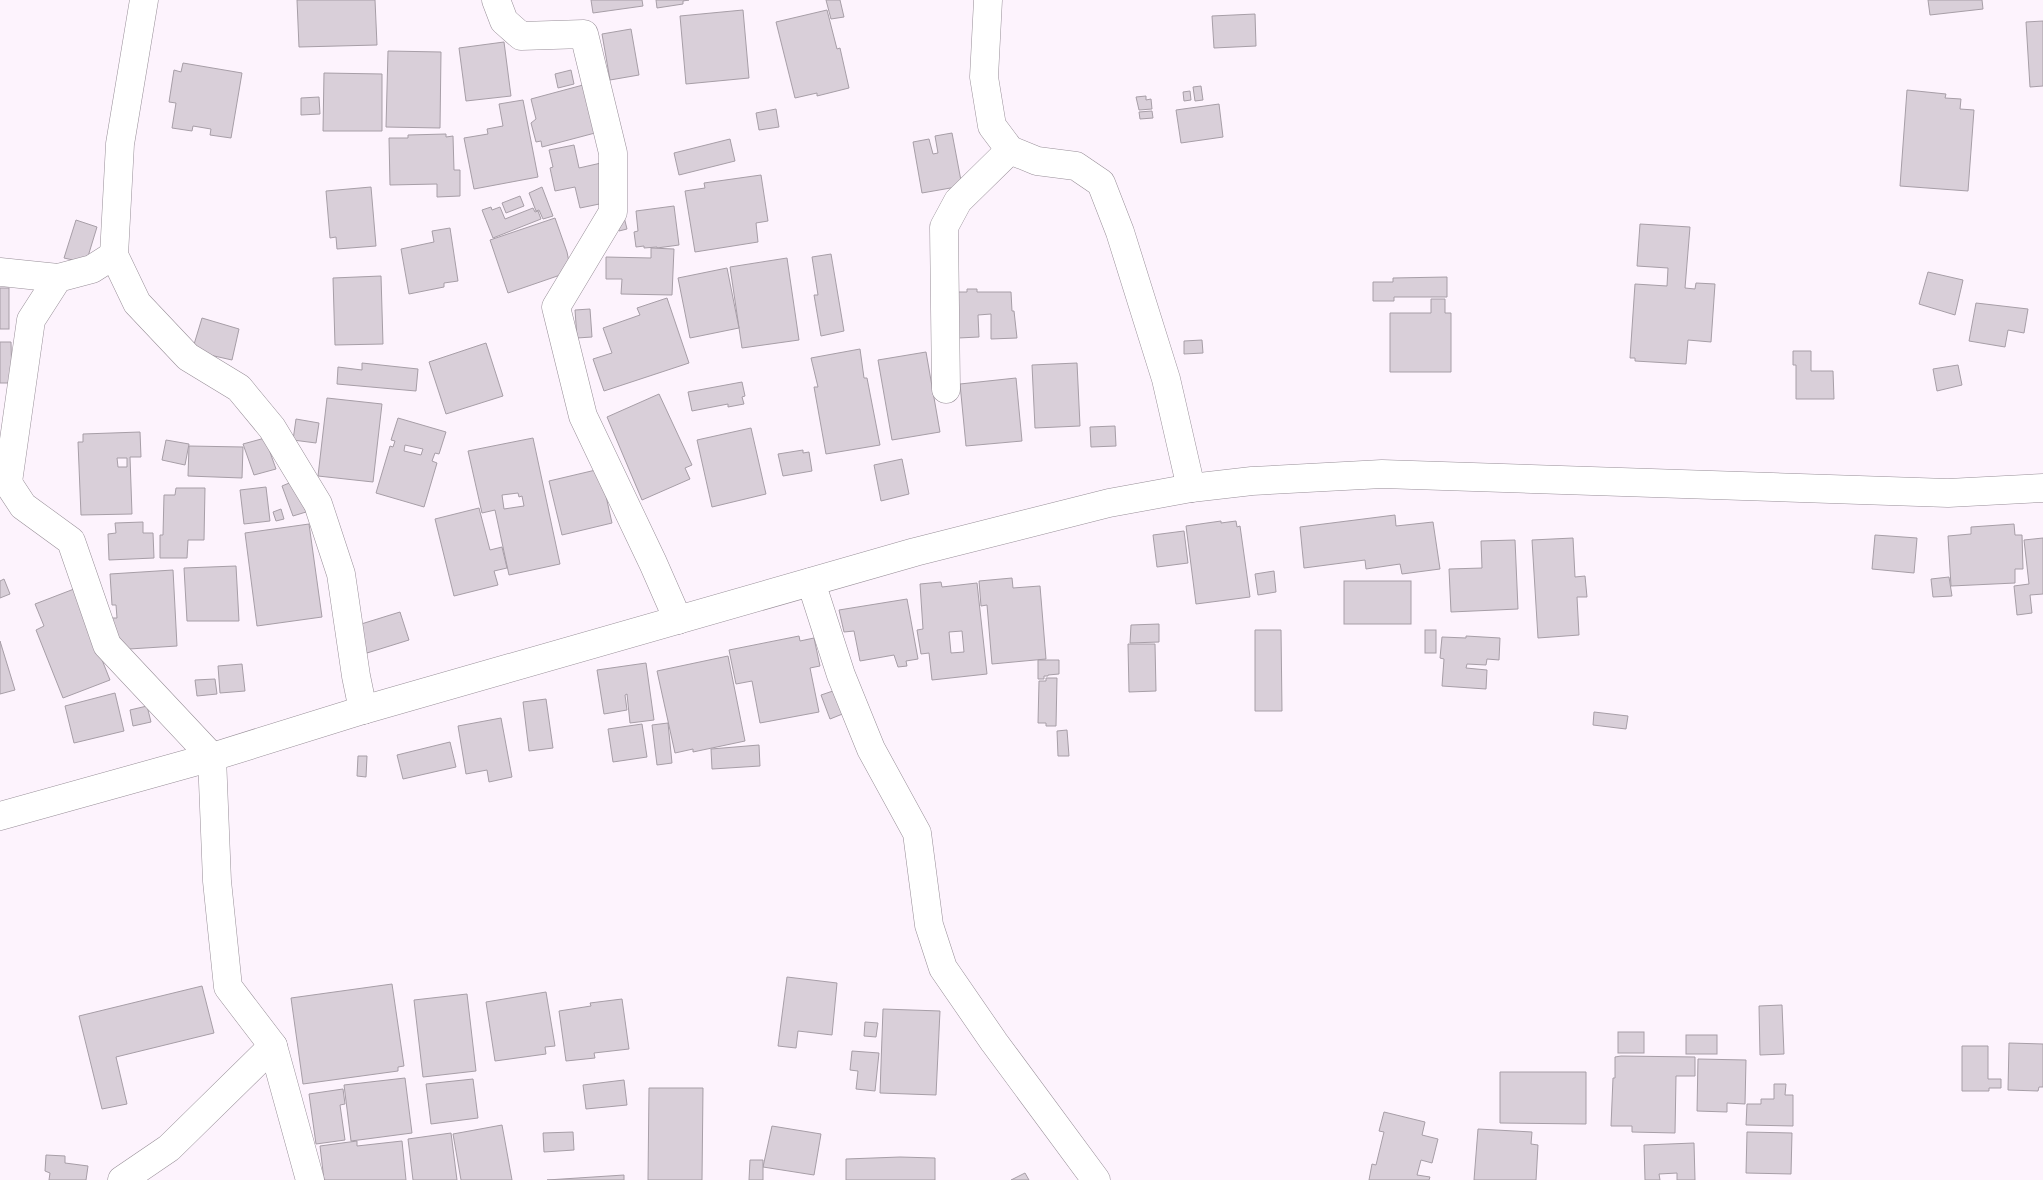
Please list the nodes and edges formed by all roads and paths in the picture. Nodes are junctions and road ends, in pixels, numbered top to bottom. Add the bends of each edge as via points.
1 (144, 0) edge
2 (496, 0) edge
3 (988, 0) edge
4 (1010, 150) junction
5 (114, 255) junction
6 (0, 272) edge
7 (58, 278) junction
8 (946, 389) dead end
9 (4, 477) edge
10 (1190, 488) junction
11 (2043, 488) edge
12 (811, 582) junction
13 (678, 620) junction
14 (363, 710) junction
15 (212, 757) junction
16 (0, 816) edge
17 (273, 1046) junction
18 (122, 1180) edge
19 (310, 1180) edge
20 (1096, 1180) edge

1 - 5 street via 120,144
2 - 13 street via 504,21 521,36 584,34 613,153 613,212 556,307 583,416
3 - 4 street via 984,78 992,126
4 - 8 street via 958,201 944,227
4 - 10 street via 1037,160 1076,166 1101,183 1120,232 1166,379
5 - 7 street via 92,269
5 - 14 street via 137,303 188,357 239,388 272,428 318,504 341,574
6 - 7 street
7 - 9 street via 31,320
9 - 15 street via 23,506 71,541 107,645
10 - 11 street via 1382,474 1948,493
10 - 12 street via 1026,523
12 - 13 street
12 - 20 street via 841,675 870,749 918,833 929,924 943,968
13 - 14 street
14 - 15 street
15 - 16 street
15 - 17 street via 217,881 228,986
17 - 18 street via 169,1148
17 - 19 street

